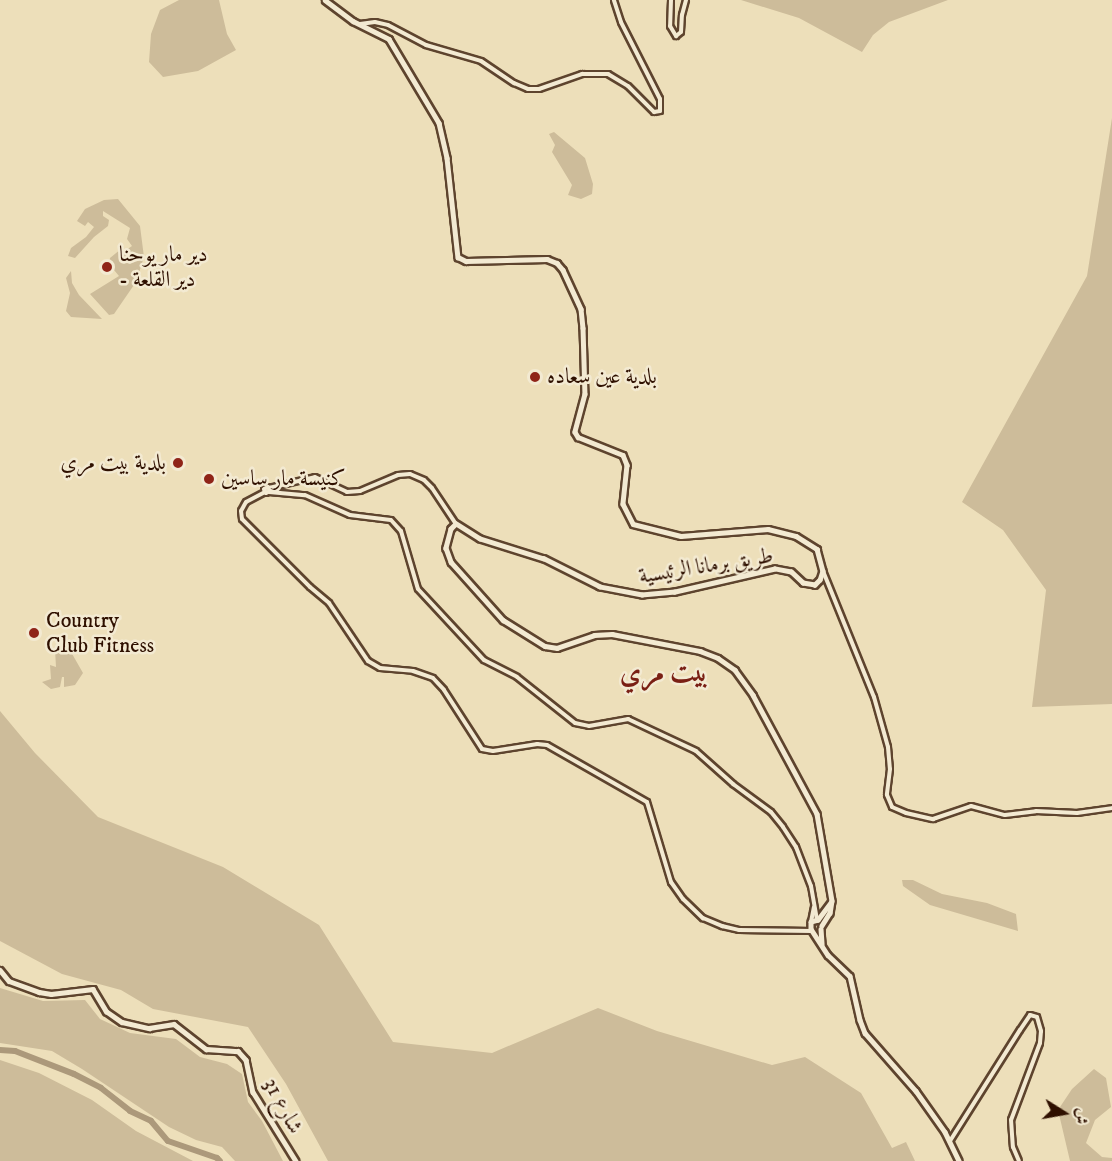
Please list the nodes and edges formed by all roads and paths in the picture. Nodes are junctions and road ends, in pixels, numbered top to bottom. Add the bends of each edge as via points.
1 (325, 0) edge
2 (614, 0) edge
3 (671, 0) edge
4 (686, 0) edge
5 (360, 24) junction
6 (268, 491) junction
7 (457, 525) junction
8 (823, 571) junction
9 (1112, 808) edge
10 (832, 901) junction
11 (814, 903) junction
12 (818, 920) junction
13 (812, 928) junction
14 (821, 928) junction
15 (822, 944) junction
16 (0, 970) edge
17 (950, 1141) junction
18 (296, 1161) edge
19 (959, 1161) edge
20 (1019, 1161) edge

1 - 5 main road, طريق برمانا الرئيسية
2 - 5 street via 660,99 660,111 654,112 628,86 608,74 582,75 532,90 481,61 426,45 388,25
3 - 4 street via 670,26 677,36
5 - 8 main road, طريق برمانا الرئيسية via 390,40 439,123 447,158 458,257 466,261 547,259 563,270 583,320 585,394 575,432 578,437 615,450 625,458 622,497 630,521 681,536 756,528 784,532 815,547
6 - 7 street via 313,477 347,492 360,492 410,474 432,488
6 - 11 street via 308,495 350,515 393,521 401,531 418,589 478,655 517,677 575,723 590,726 628,719 696,751 771,812 783,827 796,847
6 - 13 street via 246,502 242,519 329,603 368,661 380,668 413,671 433,678 482,749 547,745 647,802 671,882 704,918 739,930
7 - 8 main road, طريق برمانا الرئيسية via 488,543 544,559 600,587 633,594 675,592 775,569 815,585
7 - 10 main road via 446,551 451,562 503,620 545,646 557,648 594,635 619,635 700,651 735,670 753,695 815,808
8 - 9 street via 874,697 888,751 887,795 892,807 933,819 971,806 1005,815
10 - 12 main road
10 - 14 main road
11 - 12 street
11 - 13 street
12 - 13 main road
12 - 14 main road
13 - 14 main road
13 - 15 main road
14 - 15 main road
15 - 17 main road via 853,982 865,1033 916,1091
16 - 18 main road, شارع 31 via 9,981 39,992 91,988 106,1011 122,1022 149,1028 174,1024 206,1049 238,1051 246,1060 253,1092
17 - 19 main road
17 - 20 street via 1030,1015 1037,1017 1040,1043 1011,1120 1013,1148

